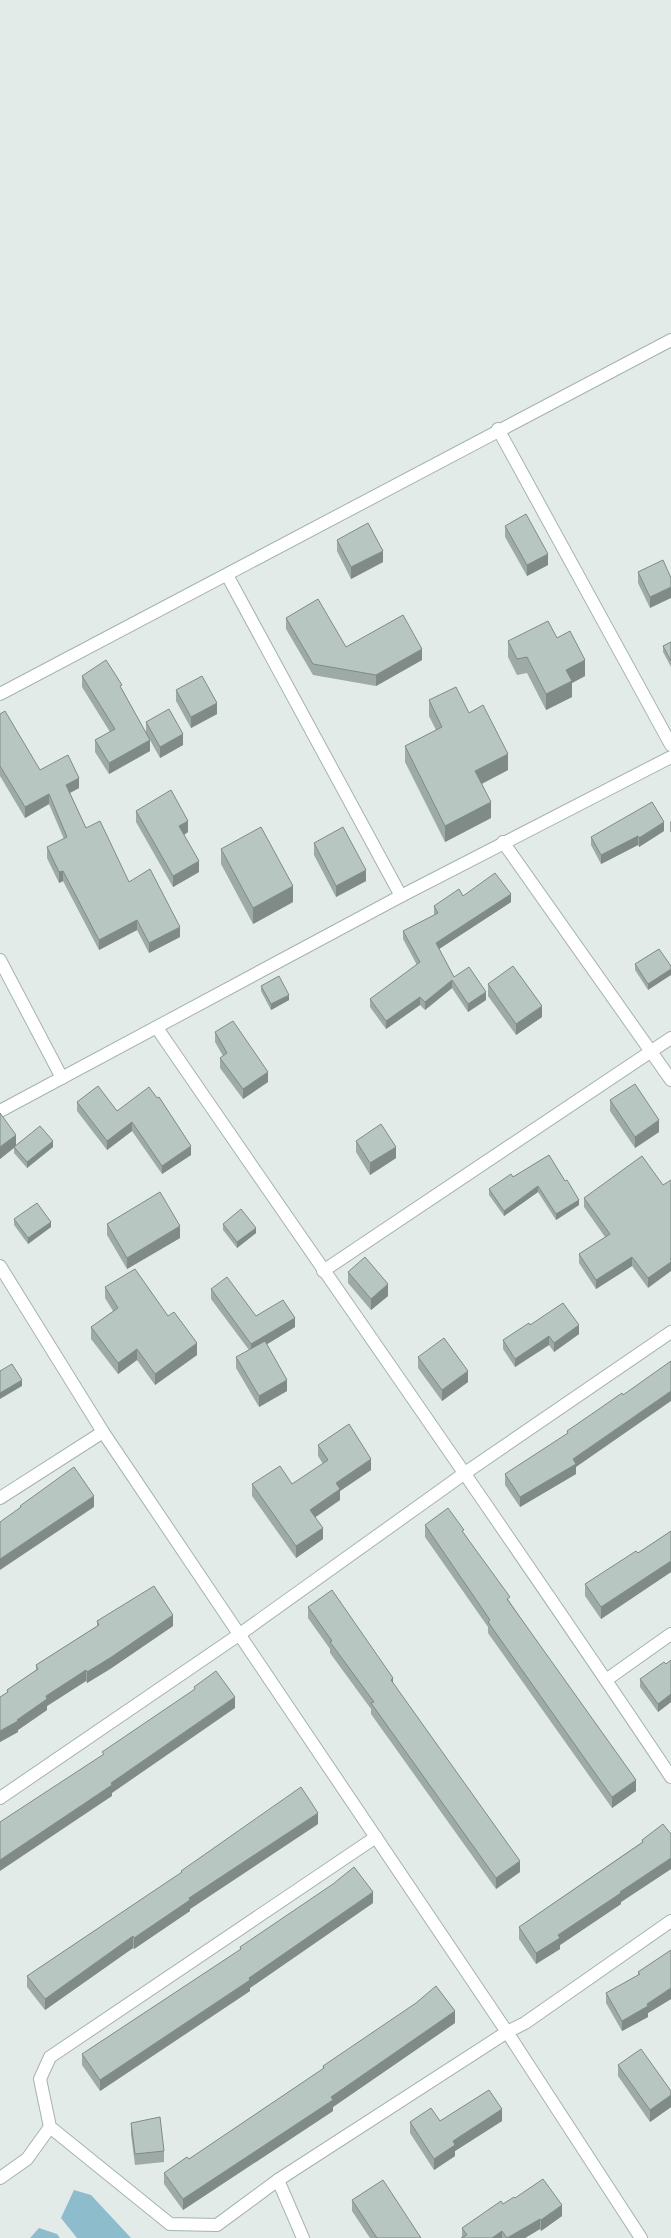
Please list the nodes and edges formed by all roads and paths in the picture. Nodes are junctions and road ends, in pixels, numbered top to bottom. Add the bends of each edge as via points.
1 (671, 340) edge
2 (498, 429) junction
3 (227, 575) junction
4 (0, 694) edge
5 (671, 745) edge
6 (671, 757) edge
7 (503, 842) junction
8 (401, 896) junction
9 (0, 960) edge
10 (157, 1028) junction
11 (671, 1038) edge
12 (651, 1052) junction
13 (62, 1078) junction
14 (671, 1080) edge
15 (0, 1112) edge
16 (0, 1266) edge
17 (323, 1271) junction
18 (671, 1332) edge
19 (103, 1432) junction
20 (465, 1473) junction
21 (0, 1498) edge
22 (240, 1634) junction
23 (671, 1634) edge
24 (606, 1680) junction
25 (671, 1777) edge
26 (0, 1798) edge
27 (376, 1837) junction
28 (671, 1920) edge
29 (507, 2032) junction
30 (50, 2127) junction
31 (0, 2178) edge
32 (278, 2180) junction
33 (303, 2238) edge
34 (641, 2238) edge

1 - 2 street
2 - 3 street
2 - 5 street
3 - 4 street
3 - 8 street
6 - 7 street
7 - 8 street
7 - 12 street
8 - 10 street
9 - 13 street
10 - 13 street
10 - 17 street
11 - 12 street
12 - 14 street
12 - 17 street
13 - 15 street
16 - 19 street
17 - 20 street
18 - 20 street
19 - 21 street
19 - 22 street
20 - 22 street
20 - 24 street
22 - 26 street
22 - 27 street
23 - 24 street
24 - 25 street
27 - 29 street
27 - 30 street via 50,2057 40,2079
28 - 29 street via 525,2023
29 - 32 street
29 - 34 street
30 - 31 street via 27,2159
30 - 32 street via 170,2224 217,2225
32 - 33 street

